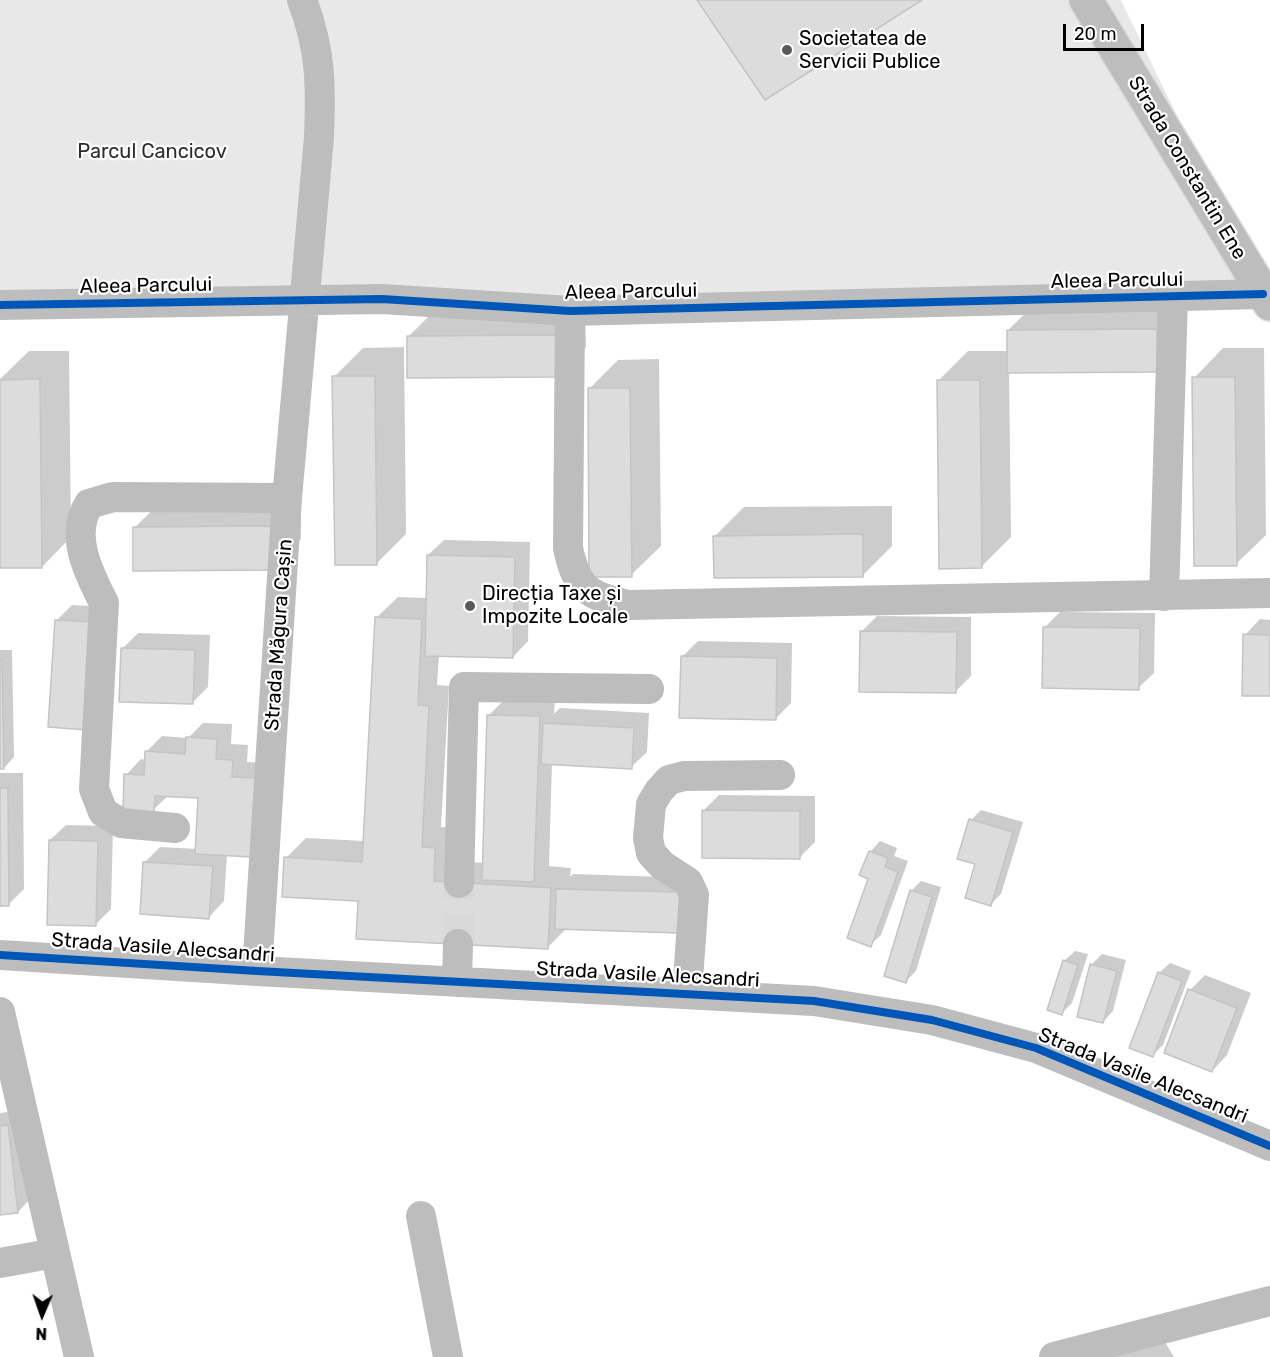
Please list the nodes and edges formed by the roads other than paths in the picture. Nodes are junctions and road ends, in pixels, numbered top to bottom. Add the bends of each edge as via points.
1 (302, 0) edge
2 (1086, 0) edge
3 (1173, 296) junction
4 (1267, 299) edge
5 (306, 300) junction
6 (0, 305) edge
7 (570, 311) junction
8 (287, 498) junction
9 (1270, 593) edge
10 (1164, 596) junction
11 (649, 689) dead end
12 (780, 774) dead end
13 (175, 828) dead end
14 (459, 883) tunnel mouth
15 (458, 944) tunnel mouth
16 (0, 954) edge
17 (258, 971) junction
18 (457, 982) junction
19 (687, 994) junction
20 (0, 1012) edge
21 (1270, 1146) edge
22 (421, 1216) dead end
23 (56, 1253) junction
24 (0, 1263) edge
25 (1270, 1301) edge
26 (79, 1357) edge
27 (448, 1357) edge
28 (1054, 1357) edge

1 - 5 street, Strada Măgura Cașin via 319,58 321,95
2 - 4 main road, Strada Constantin Ene
3 - 4 street, Aleea Parcului
3 - 7 street, Aleea Parcului
3 - 10 street
5 - 6 street, Aleea Parcului
5 - 7 street, Aleea Parcului via 382,299
5 - 8 street, Strada Măgura Cașin
7 - 10 street, Aleea Parcului via 568,548 582,585 598,597 628,605
8 - 13 street via 113,497 89,504 85,511 81,523 82,550 104,603 94,789 103,812 121,823
8 - 17 street, Strada Măgura Cașin
9 - 10 street, Aleea Parcului
11 - 14 street via 464,687
12 - 19 street via 684,776 669,780 651,804 651,853 688,882 694,895
15 - 18 street
16 - 17 street, Strada Vasile Alecsandri
17 - 18 street, Strada Vasile Alecsandri
18 - 19 street, Strada Vasile Alecsandri
19 - 21 street, Strada Vasile Alecsandri via 814,1001 932,1020 1036,1048
20 - 23 street
22 - 27 street
23 - 24 street
23 - 26 street
25 - 28 street

